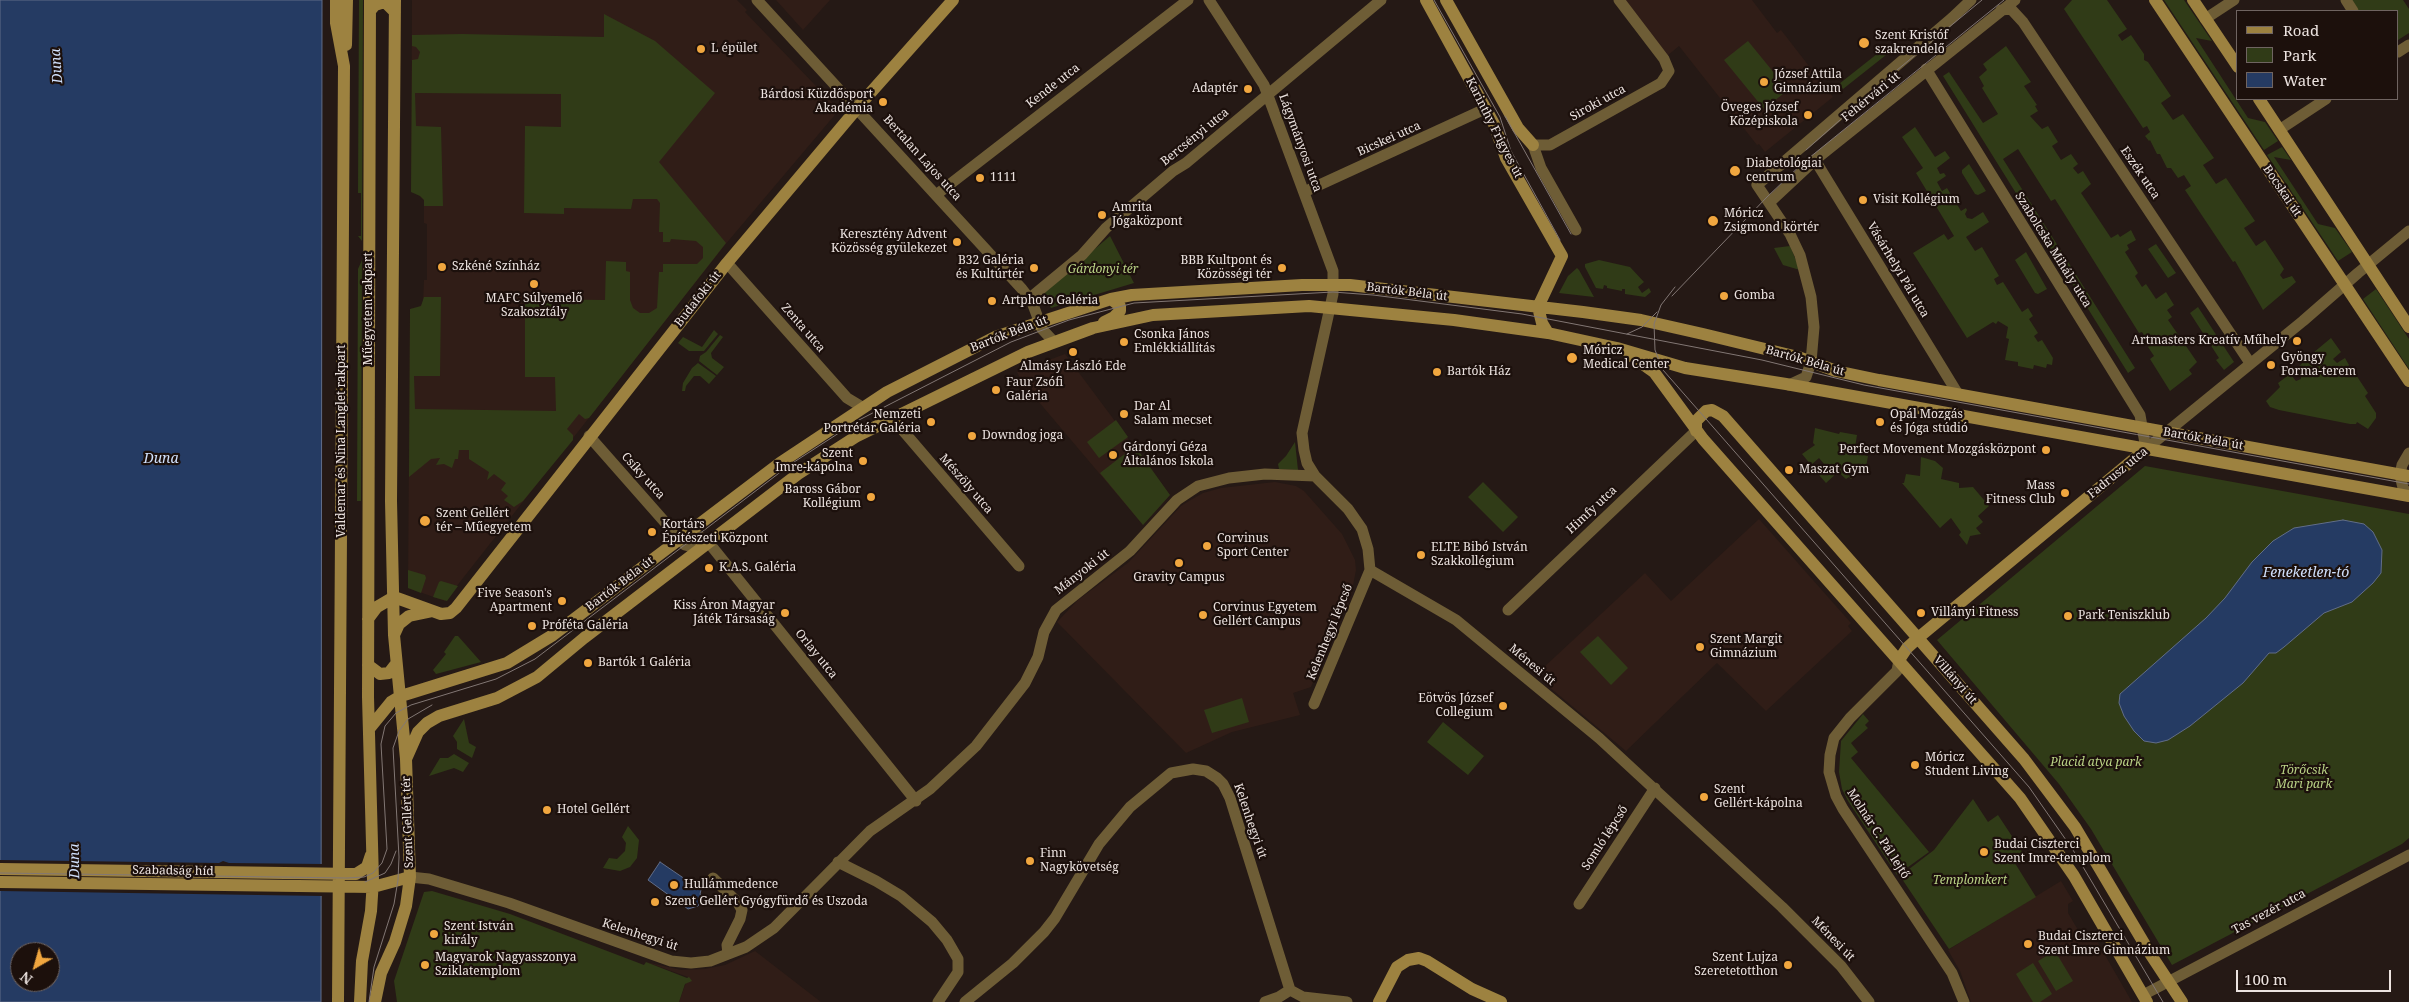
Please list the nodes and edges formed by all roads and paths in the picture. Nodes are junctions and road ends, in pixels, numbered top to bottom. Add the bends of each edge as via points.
1 (336, 0) edge
2 (347, 0) edge
3 (757, 0) edge
4 (953, 0) edge
5 (1188, 0) edge
6 (1208, 0) edge
7 (1381, 0) edge
8 (1426, 0) edge
9 (1446, 0) edge
10 (1620, 0) edge
11 (1971, 0) edge
12 (2015, 0) edge
13 (2155, 0) edge
14 (2193, 0) edge
15 (2234, 0) edge
16 (370, 6) edge
17 (395, 6) edge
18 (2001, 10) junction
19 (2206, 19) junction
20 (2236, 64) edge
21 (344, 66) junction
22 (1926, 70) junction
23 (1268, 95) junction
24 (2259, 100) edge
25 (2324, 100) edge
26 (858, 108) junction
27 (1485, 108) junction
28 (2279, 130) junction
29 (1533, 146) junction
30 (1815, 160) junction
31 (1304, 192) junction
32 (936, 195) junction
33 (1770, 202) junction
34 (1576, 230) dead end
35 (2409, 231) edge
36 (727, 263) junction
37 (2368, 264) junction
38 (1334, 284) junction
39 (2345, 284) junction
40 (1030, 298) junction
41 (1111, 299) junction
42 (1330, 307) junction
43 (1538, 307) junction
44 (1039, 322) junction
45 (2409, 327) edge
46 (1093, 328) junction
47 (1548, 333) junction
48 (1054, 342) junction
49 (1617, 348) junction
50 (1811, 362) junction
51 (2250, 363) junction
52 (2409, 381) edge
53 (1789, 385) junction
54 (1958, 394) junction
55 (862, 407) junction
56 (893, 419) junction
57 (2144, 428) junction
58 (1696, 431) junction
59 (2168, 433) junction
60 (589, 436) junction
61 (2146, 449) junction
62 (2409, 452) edge
63 (1315, 476) junction
64 (2404, 476) edge
65 (2409, 496) edge
66 (684, 536) junction
67 (704, 546) junction
68 (1019, 566) dead end
69 (1370, 570) junction
70 (394, 597) junction
71 (377, 607) junction
72 (1508, 610) dead end
73 (433, 612) junction
74 (368, 619) junction
75 (394, 619) junction
76 (394, 635) junction
77 (1918, 638) junction
78 (1899, 660) junction
79 (396, 664) junction
80 (368, 665) junction
81 (523, 685) joint
82 (400, 696) junction
83 (1314, 704) dead end
84 (369, 729) junction
85 (406, 759) junction
86 (1655, 788) junction
87 (916, 801) junction
88 (372, 850) junction
89 (2409, 855) edge
90 (838, 862) junction
91 (0, 869) edge
92 (410, 877) junction
93 (713, 878) dead end
94 (344, 881) junction
95 (0, 882) edge
96 (373, 887) junction
97 (1579, 904) dead end
98 (728, 954) junction
99 (2169, 981) junction
100 (1290, 990) junction
101 (2145, 999) edge
102 (338, 1002) edge
103 (360, 1002) edge
104 (375, 1002) edge
105 (938, 1002) edge
106 (965, 1002) edge
107 (1265, 1002) edge
108 (1347, 1002) edge
109 (1380, 1002) edge
110 (1502, 1002) edge
111 (1869, 1002) edge
112 (1964, 1002) edge
113 (2182, 1002) edge

1 - 21 main road, Valdemar és Nina Langlet rakpart via 336,24
2 - 21 main road
3 - 26 street, Bertalan Lajos utca
4 - 26 main road, Budafoki út
5 - 32 street, Kende utca
6 - 23 street, Lágymányosi utca
7 - 23 street, Bercsényi utca
8 - 27 main road, Karinthy Frigyes út
9 - 29 main road, Karinthy Frigyes út via 1518,128
10 - 29 street, Siroki utca via 1664,59 1669,71 1661,83 1550,145
11 - 33 street, Fehérvári út via 1757,184
12 - 18 street, Fehérvári út
13 - 39 main road, Bocskai út
14 - 19 main road
15 - 19 street
16 - 17 main road via 382,3
16 - 74 main road, Műegyetem rakpart
17 - 70 main road, Műegyetem rakpart via 391,501
18 - 22 street, Fehérvári út
18 - 51 street, Eszék utca via 2011,9 2023,22
19 - 20 main road
21 - 94 main road, Valdemar és Nina Langlet rakpart
22 - 30 street, Fehérvári út
22 - 57 street, Szabolcska Mihály utca via 2140,415
23 - 31 street, Lágymányosi utca
23 - 40 street, Bercsényi utca via 1106,228 1082,255
24 - 28 main road
25 - 28 street
26 - 32 street, Bertalan Lajos utca
26 - 36 main road, Budafoki út
27 - 31 street, Bicskei utca
27 - 43 main road, Karinthy Frigyes út via 1506,158 1562,256
28 - 37 main road
29 - 34 street, Karinthy Frigyes út via 1541,168
30 - 33 street
30 - 54 street, Vásárhelyi Pál utca
31 - 38 street, Lágymányosi utca via 1333,271
32 - 40 street, Bertalan Lajos utca
33 - 50 street via 1794,241 1808,280 1814,327
35 - 37 street, Fadrusz utca
36 - 55 street, Zenta utca via 847,398
36 - 60 main road, Budafoki út
37 - 39 street, Fadrusz utca
37 - 45 main road
38 - 41 main road, Bartók Béla út via 1158,292
38 - 42 street, Lágymányosi utca
38 - 43 main road, Bartók Béla út
39 - 51 street, Fadrusz utca via 2304,322
39 - 52 main road, Bocskai út
40 - 44 street, Bertalan Lajos utca
41 - 44 main road, Bartók Béla út
41 - 46 main road via 1120,306 1118,314
42 - 46 main road, Bartók Béla út via 1153,315
42 - 47 main road, Bartók Béla út
42 - 63 street via 1302,432 1307,463
43 - 47 main road via 1543,328
43 - 50 main road, Bartók Béla út via 1641,320
44 - 48 street, Bertalan Lajos utca
44 - 55 main road, Bartók Béla út via 970,348
46 - 48 main road, Bartók Béla út
47 - 49 main road, Bartók Béla út
48 - 56 main road, Bartók Béla út
49 - 53 main road, Bartók Béla út via 1685,368
49 - 58 main road via 1654,372
50 - 53 street via 1806,377
50 - 54 main road, Bartók Béla út via 1836,371
51 - 59 street, Fadrusz utca
53 - 61 main road, Bartók Béla út
54 - 57 main road, Bartók Béla út
55 - 66 main road, Bartók Béla út via 780,462
56 - 67 main road, Bartók Béla út via 826,455
56 - 68 street, Mészöly utca
57 - 59 main road, Bartók Béla út
57 - 61 street, Szabolcska Mihály utca
58 - 72 street, Himfy utca
58 - 77 main road, Villányi út via 1696,421 1701,414 1712,410 1716,412
58 - 78 main road
59 - 61 street, Fadrusz utca
59 - 64 main road, Bartók Béla út
60 - 66 street, Csíky utca
60 - 73 main road, Budafoki út via 456,608 450,613
61 - 65 main road, Bartók Béla út
61 - 77 main road, Fadrusz utca
62 - 64 street via 2402,465
63 - 69 street via 1348,509 1362,529
63 - 87 street, Mányoki út via 1265,474 1229,478 1198,486 1176,500 1124,556 1056,610 1044,632 1032,668 1014,698 976,746
64 - 65 street via 2400,482
66 - 67 street, Csíky utca via 687,547
66 - 82 main road, Bartók Béla út via 553,635 507,663
67 - 81 main road, Bartók Béla út
67 - 87 street, Orlay utca
69 - 83 street, Kelenhegyi lépcső
69 - 86 street, Ménesi út via 1456,620
70 - 71 main road
70 - 73 main road
70 - 75 main road, Szent Gellért tér
71 - 74 main road
71 - 75 main road via 389,612
73 - 76 main road via 409,616
74 - 80 main road
75 - 76 main road, Szent Gellért tér
76 - 79 main road, Szent Gellért tér
77 - 78 main road, Fadrusz utca
77 - 99 main road, Villányi út via 2056,799
78 - 101 main road via 1998,769 2035,817 2074,876
78 - 112 street, Molnár C. Pál lejtő via 1897,671 1834,738 1829,772 1843,810 1952,973
79 - 80 main road via 389,673 380,674
79 - 82 main road, Szent Gellért tér
80 - 84 main road
81 - 85 main road, Szent Gellért tér via 497,698 427,723 418,732
82 - 84 main road
82 - 85 main road, Szent Gellért tér
84 - 88 main road
85 - 92 main road, Szent Gellért tér
86 - 97 street, Somló lépcső
86 - 111 street, Ménesi út via 1831,955
87 - 90 street, Mányoki út via 870,831
88 - 94 main road via 367,867
88 - 96 main road
89 - 99 street, Tas vezér utca
90 - 98 street, Kelenhegyi út via 774,928 746,947
90 - 105 street via 901,896 932,922 947,940 959,965 954,979
91 - 94 main road, Szabadság híd
92 - 96 main road, Szent Gellért tér
92 - 98 street, Kelenhegyi út via 428,879 509,903 671,962 710,961
92 - 104 main road via 406,906 381,974
93 - 98 street via 742,910 727,945
94 - 95 main road, Szabadság híd
94 - 96 main road, Szent Gellért tér
94 - 102 main road, Valdemar és Nina Langlet rakpart
96 - 103 main road via 362,961
99 - 101 street, Tas vezér utca
99 - 113 main road, Villányi út
100 - 106 street, Kelenhegyi út via 1230,798 1217,778 1193,768 1171,773 1130,807 1099,844 1044,932 1013,963
100 - 107 street
100 - 108 street via 1303,997
109 - 110 main road via 1397,967 1419,958 1472,989

